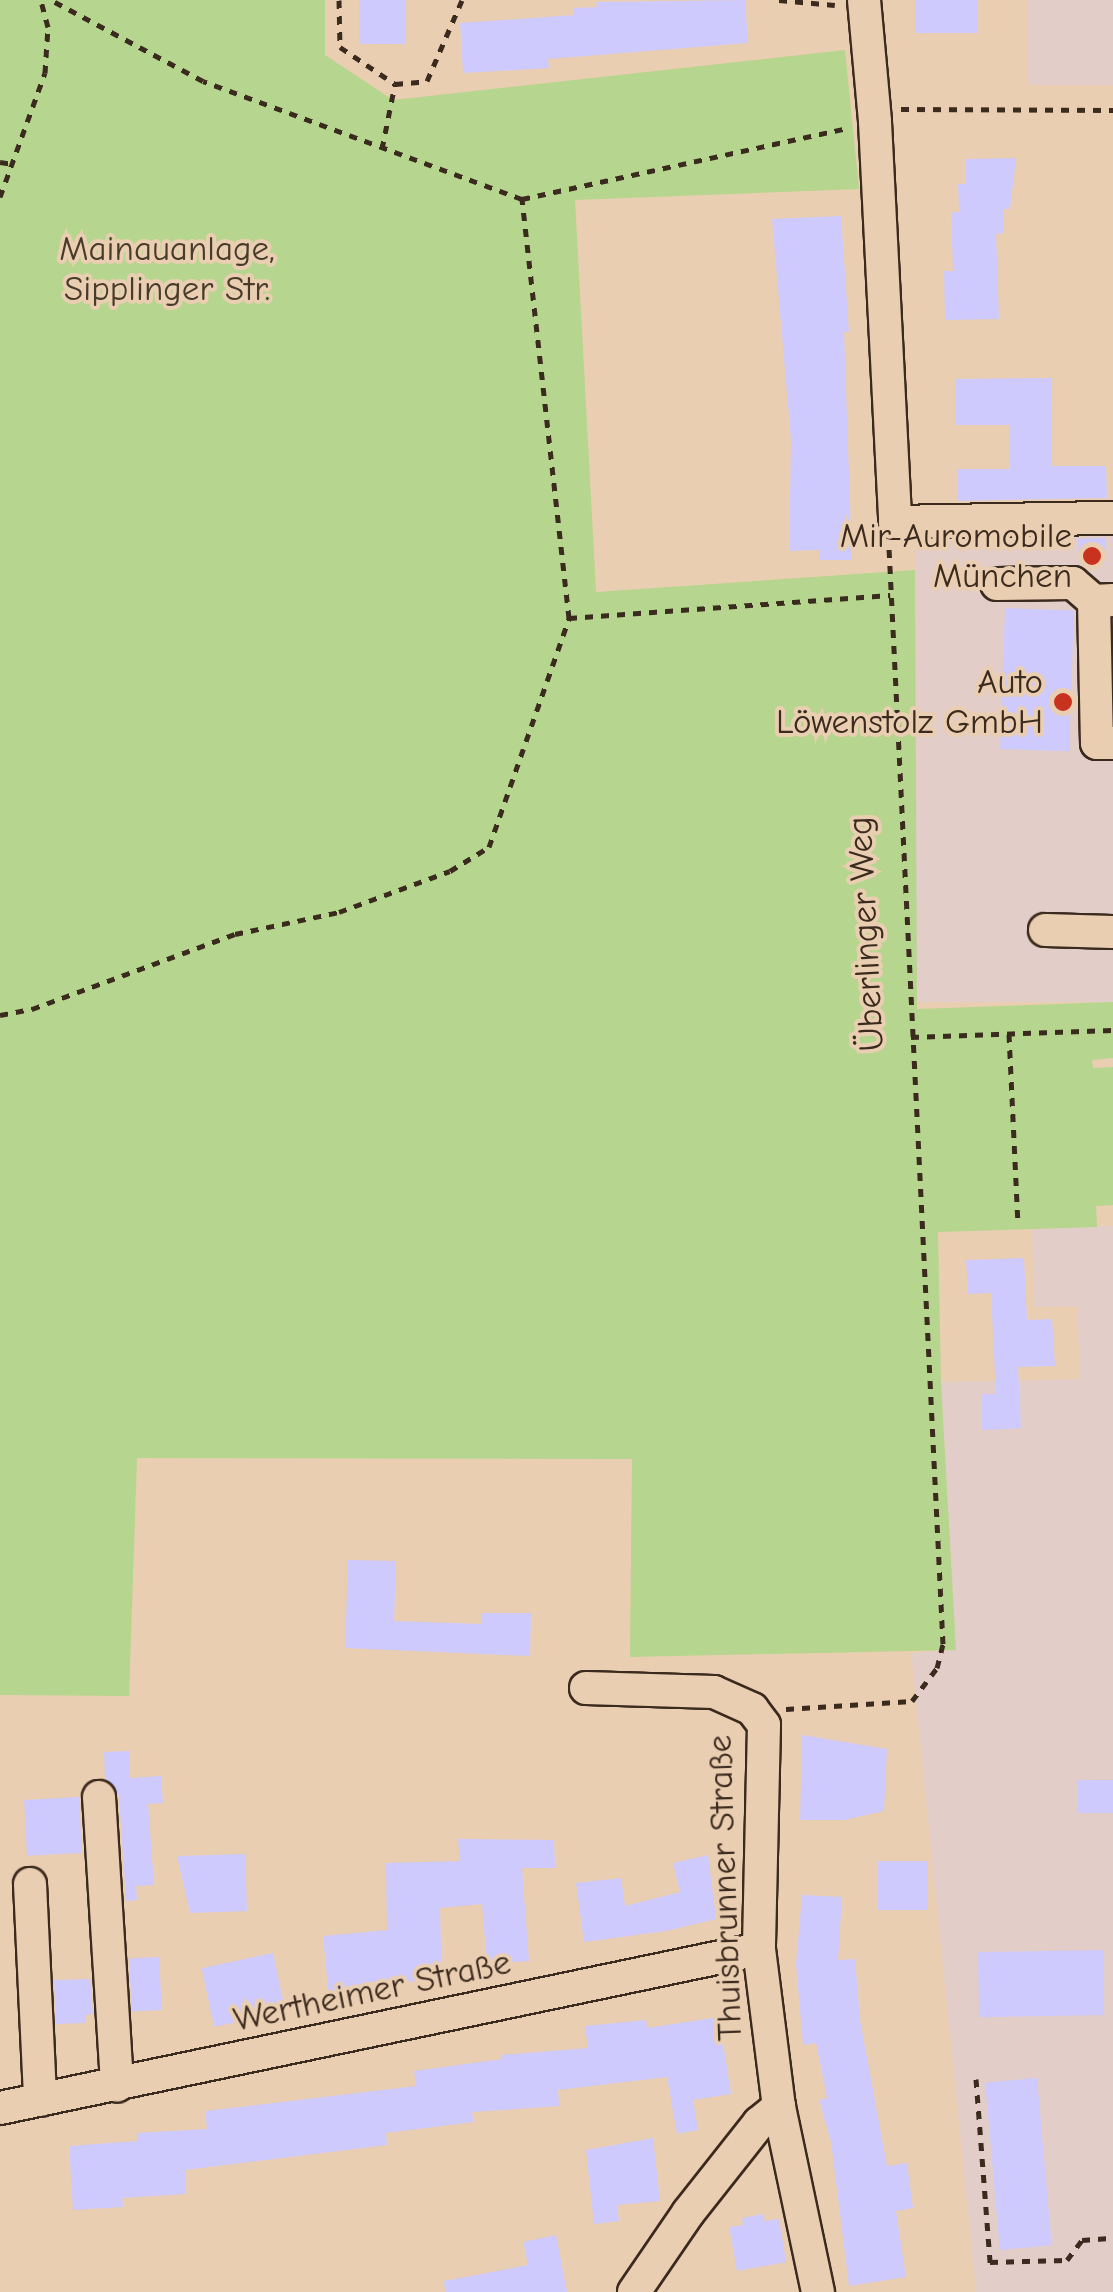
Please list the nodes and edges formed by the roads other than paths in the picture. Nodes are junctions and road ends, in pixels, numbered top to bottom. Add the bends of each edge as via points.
1 (864, 3) edge
2 (1113, 518) edge
3 (997, 584) dead end
4 (1103, 600) edge
5 (1113, 742) edge
6 (1046, 930) dead end
7 (1113, 932) edge
8 (586, 1688) dead end
9 (99, 1798) dead end
10 (30, 1884) dead end
11 (759, 1949) junction
12 (118, 2085) junction
13 (40, 2100) junction
14 (779, 2107) junction
15 (0, 2108) edge
16 (634, 2292) edge
17 (818, 2292) edge

1 - 2 street via 895,522
3 - 4 street via 1074,584
4 - 5 street via 1097,743
6 - 7 street
8 - 11 street, Thuisbrunner Straße via 714,1692 752,1709 764,1725
9 - 12 street
10 - 13 street
11 - 12 street, Wertheimer Straße
11 - 14 street, Thuisbrunner Straße
12 - 13 street, Wertheimer Straße
13 - 15 street, Wertheimer Straße
14 - 16 street via 688,2213
14 - 17 street, Thuisbrunner Straße

